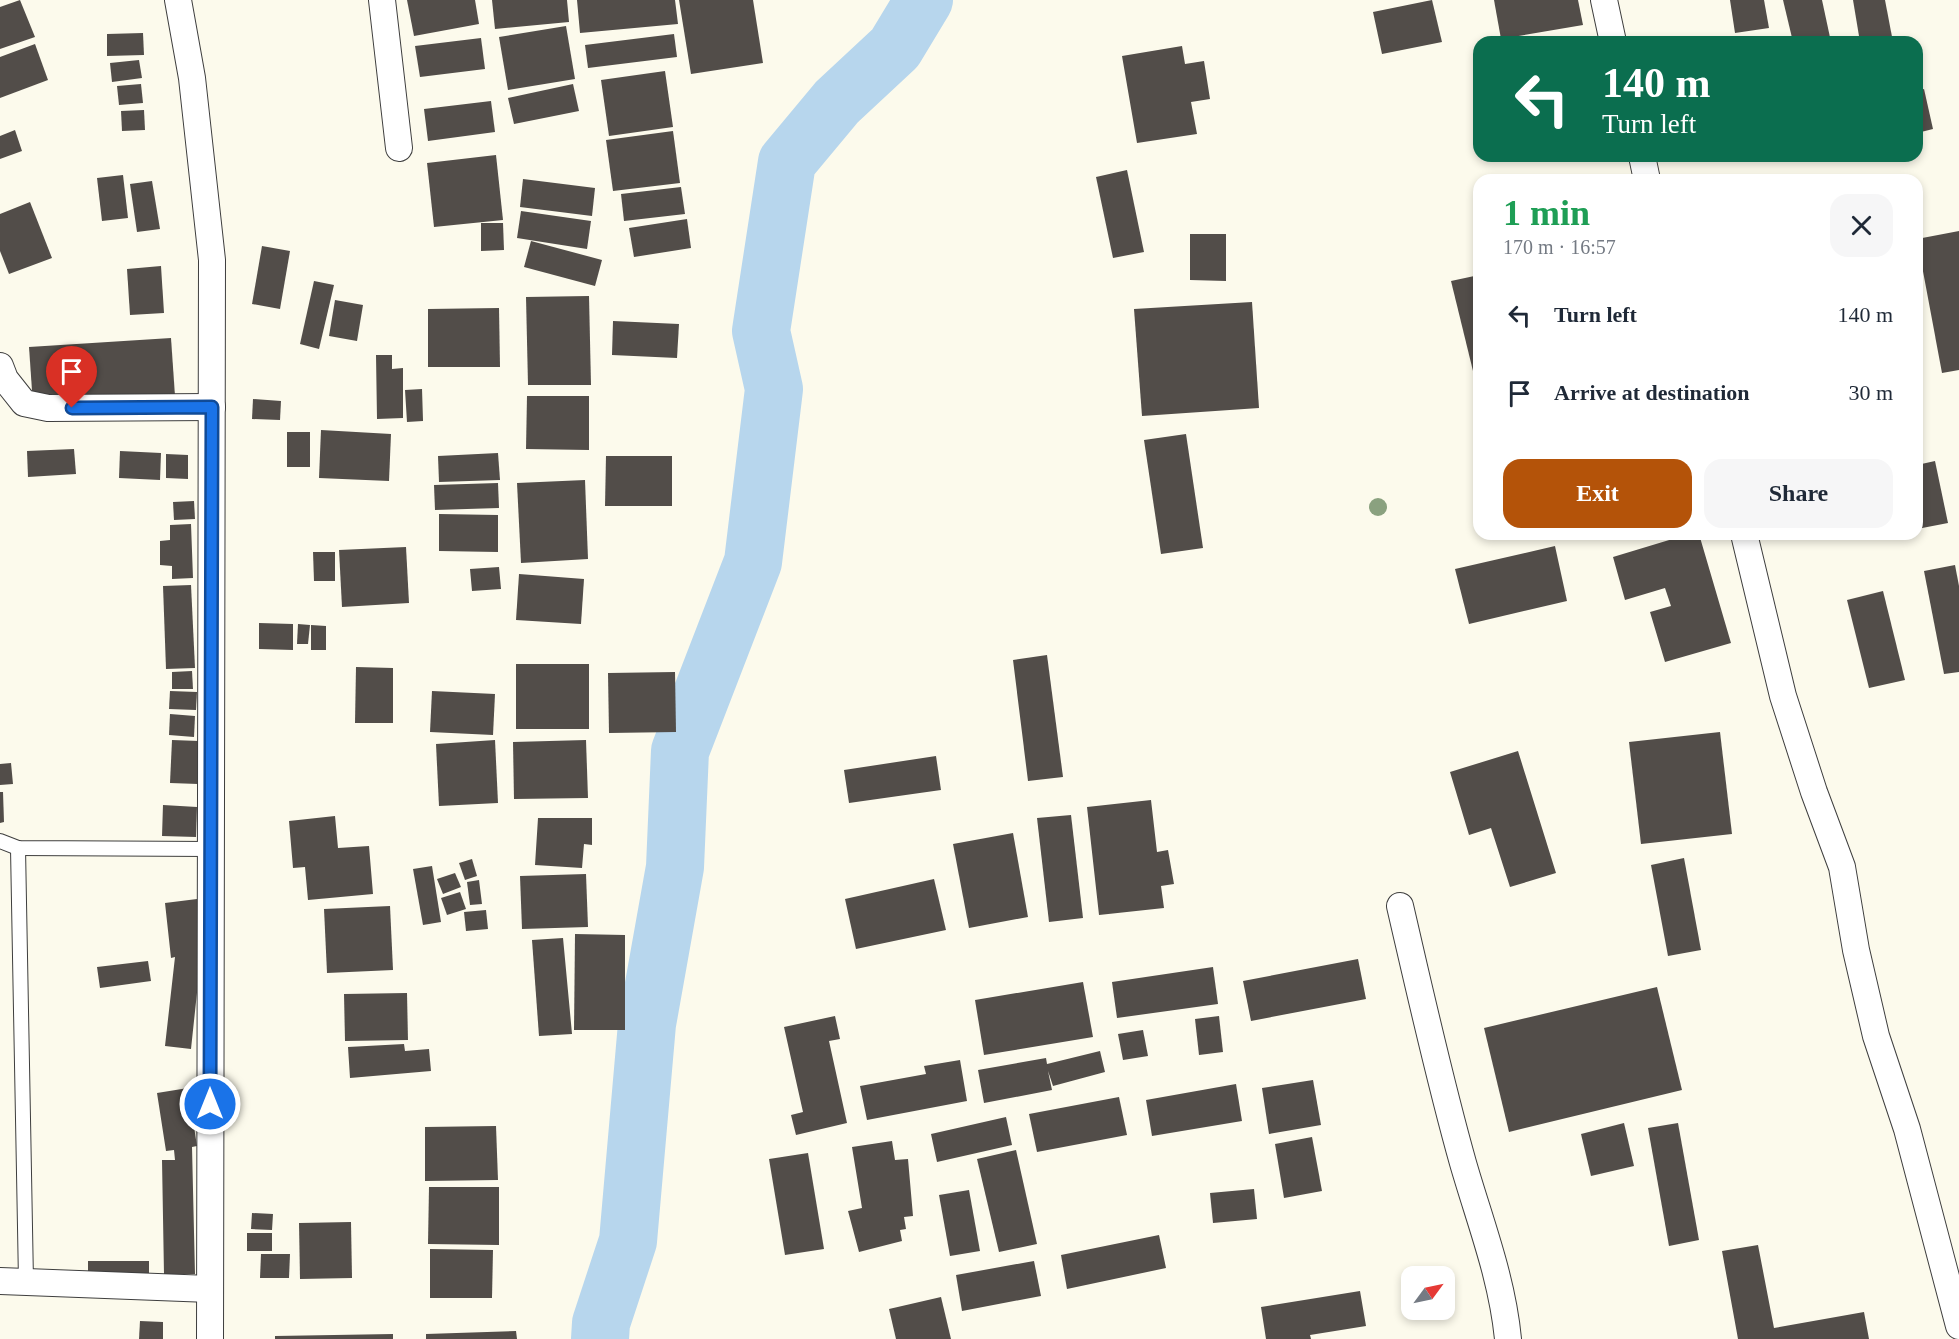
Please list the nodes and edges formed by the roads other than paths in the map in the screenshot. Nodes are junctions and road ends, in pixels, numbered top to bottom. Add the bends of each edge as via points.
1 (178, 0) edge
2 (382, 0) edge
3 (1604, 0) edge
4 (1612, 36) edge
5 (399, 148) dead end
6 (0, 366) edge
7 (212, 407) junction
8 (1745, 540) edge
9 (0, 841) edge
10 (18, 848) junction
11 (211, 849) junction
12 (1400, 906) dead end
13 (0, 1281) edge
14 (26, 1281) junction
15 (210, 1289) junction
16 (1959, 1326) edge
17 (210, 1339) edge
18 (1508, 1339) edge

1 - 7 street via 192,78 212,260
2 - 5 street
3 - 4 street
6 - 7 street via 5,380 24,403 48,408
7 - 11 street
8 - 16 street via 1783,696 1842,867 1876,1035 1907,1129
9 - 10 lane
10 - 11 lane
10 - 14 lane
11 - 15 street
12 - 18 street via 1442,1085 1495,1265
13 - 14 street
14 - 15 street
15 - 17 street

